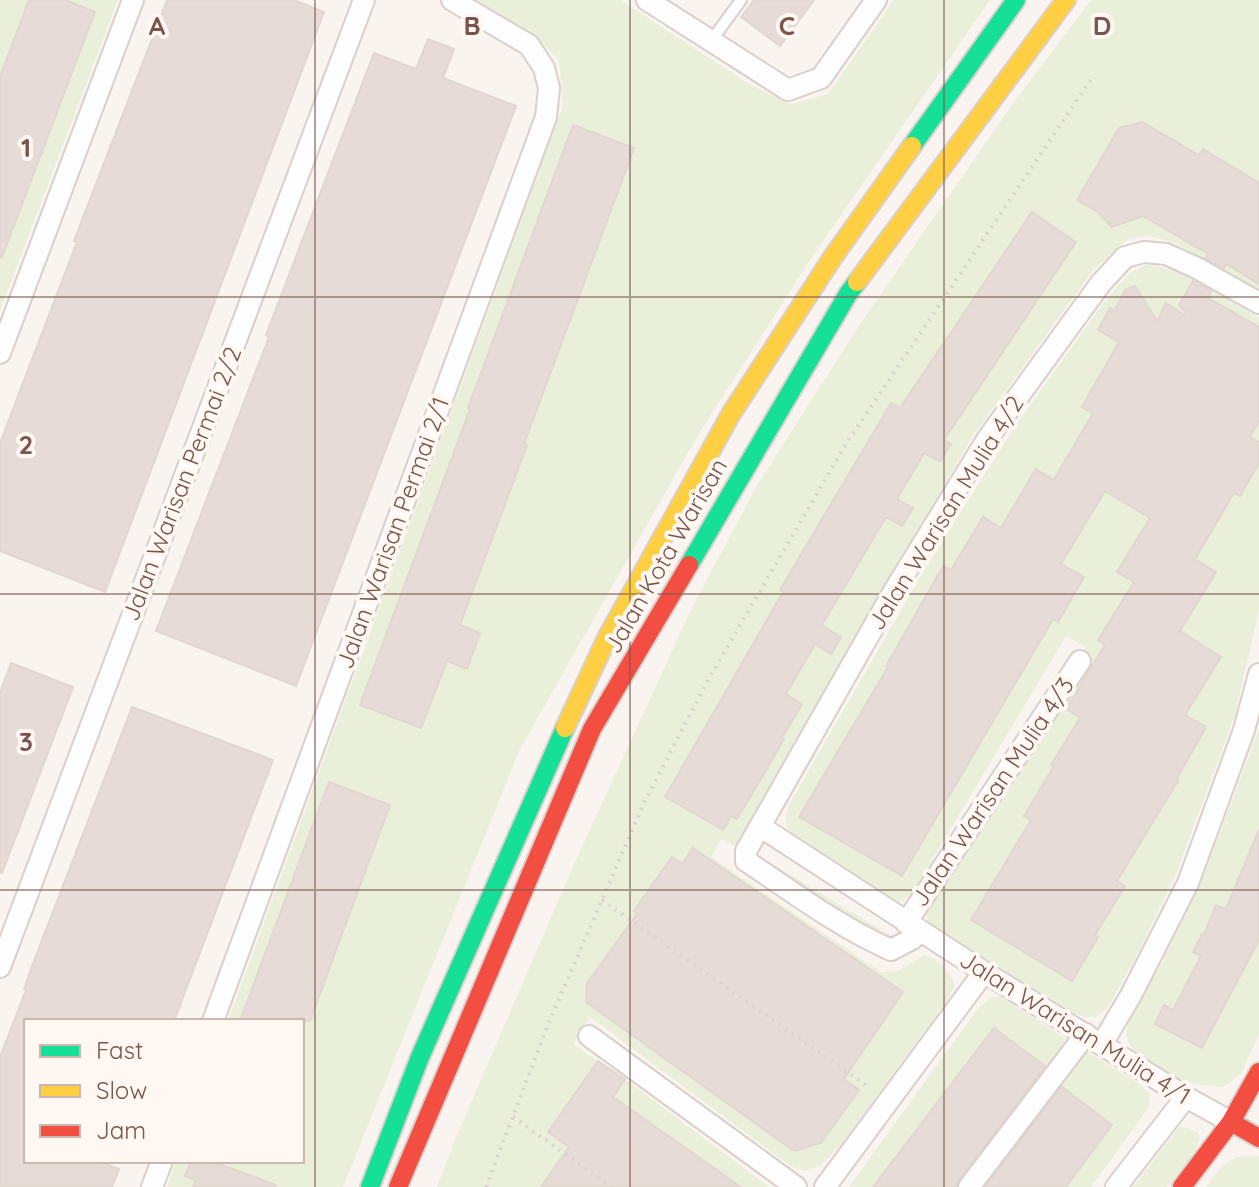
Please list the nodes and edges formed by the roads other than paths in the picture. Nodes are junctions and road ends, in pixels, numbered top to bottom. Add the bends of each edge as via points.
1 (133, 0) edge
2 (364, 0) edge
3 (452, 0) edge
4 (647, 0) edge
5 (741, 0) edge
6 (876, 0) edge
7 (1016, 0) edge
8 (1066, 0) edge
9 (711, 41) junction
10 (1259, 303) edge
11 (0, 353) edge
12 (1080, 661) dead end
13 (1259, 674) edge
14 (761, 827) junction
15 (914, 927) junction
16 (0, 967) edge
17 (984, 972) junction
18 (214, 1019) edge
19 (589, 1036) dead end
20 (1094, 1039) junction
21 (1259, 1072) edge
22 (1186, 1097) junction
23 (1231, 1122) junction
24 (1259, 1138) edge
25 (161, 1163) edge
26 (152, 1187) edge
27 (370, 1187) edge
28 (398, 1187) edge
29 (796, 1187) edge
30 (825, 1187) edge
31 (969, 1187) edge
32 (1116, 1187) edge
33 (1182, 1187) edge

1 - 11 street
2 - 16 street, Jalan Warisan Permai 2/2
3 - 18 street, Jalan Warisan Permai 2/1 via 529,45 549,88 546,117
4 - 9 street
5 - 9 lane
6 - 9 street via 821,78 788,90
7 - 27 street, Jalan Kota Warisan via 833,257 731,414 608,636 437,1018
8 - 28 street, Jalan Kota Warisan via 848,294 592,729
10 - 14 street, Jalan Warisan Mulia 4/2 via 1166,254 1125,257 988,438 894,591
12 - 15 street, Jalan Warisan Mulia 4/3
13 - 20 street via 1188,883 1131,995
14 - 15 street, Jalan Warisan Mulia 4/1
14 - 15 street via 746,851 746,861 800,897 891,950 912,939
15 - 17 street, Jalan Warisan Mulia 4/1
17 - 20 street, Jalan Warisan Mulia 4/1
17 - 30 street
19 - 29 street
20 - 22 street, Jalan Warisan Mulia 4/1
20 - 31 street
21 - 23 street
22 - 23 street, Jalan Warisan Mulia 4/1
22 - 32 street
23 - 24 street
23 - 33 street
25 - 26 street

